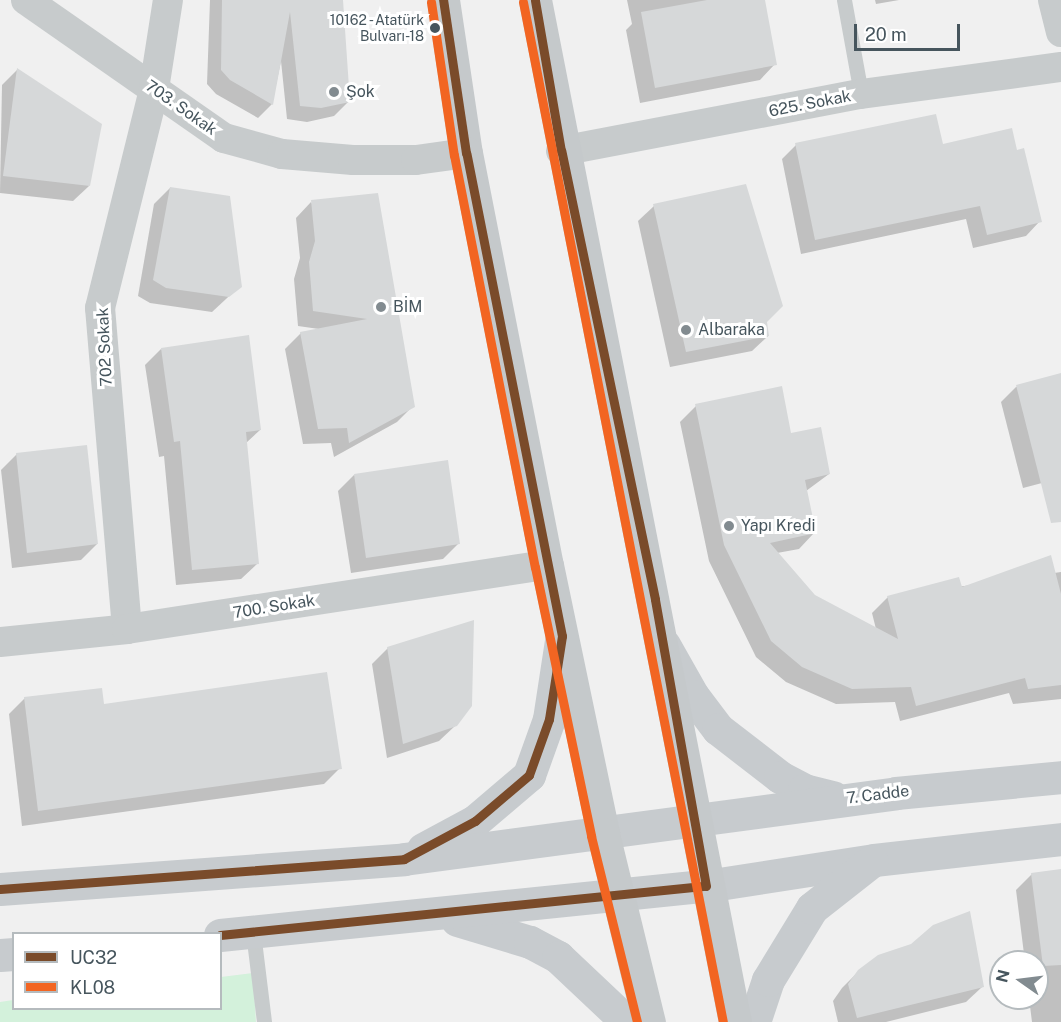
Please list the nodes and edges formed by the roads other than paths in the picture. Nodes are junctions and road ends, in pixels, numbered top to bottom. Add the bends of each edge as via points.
1 (26, 0) edge
2 (168, 0) edge
3 (443, 0) edge
4 (535, 0) edge
5 (844, 0) edge
6 (1053, 0) edge
7 (1061, 32) edge
8 (1061, 67) edge
9 (154, 89) junction
10 (861, 94) junction
11 (561, 151) junction
12 (466, 153) junction
13 (547, 565) junction
14 (128, 629) junction
15 (562, 636) junction
16 (0, 642) edge
17 (664, 645) junction
18 (1061, 777) edge
19 (844, 800) junction
20 (695, 820) junction
21 (603, 834) junction
22 (1061, 839) edge
23 (404, 859) junction
24 (873, 860) junction
25 (706, 886) junction
26 (0, 889) edge
27 (617, 896) junction
28 (438, 915) junction
29 (253, 932) junction
30 (222, 935) edge
31 (264, 1022) edge
32 (627, 1022) edge
33 (649, 1022) edge
34 (735, 1022) edge
35 (754, 1022) edge

1 - 9 street, 703. Sokak
2 - 9 street, 702 Sokak
3 - 12 main road
4 - 11 main road
5 - 10 lane
6 - 7 street
8 - 10 street, 625. Sokak
9 - 12 street, 703. Sokak via 224,138 282,154 416,160
9 - 14 street, 702 Sokak via 100,308
10 - 11 street, 625. Sokak
11 - 17 main road
12 - 13 main road
13 - 14 street, 700. Sokak
13 - 15 main road
14 - 16 street, 700. Sokak
15 - 21 main road
15 - 23 street via 549,719 530,775 475,821
17 - 19 street via 717,729 746,754 804,790
17 - 20 main road
18 - 19 street, 7. Cadde
19 - 20 street, 7. Cadde
20 - 21 street, 7. Cadde
20 - 25 main road
21 - 23 street, 7. Cadde
21 - 27 main road
22 - 24 street
23 - 26 street, 7. Cadde
24 - 25 street
24 - 35 street via 812,908 768,980
25 - 27 street
25 - 34 main road
27 - 28 street
27 - 33 main road
28 - 29 street
28 - 32 street via 530,942 558,957
29 - 30 street
29 - 31 lane

